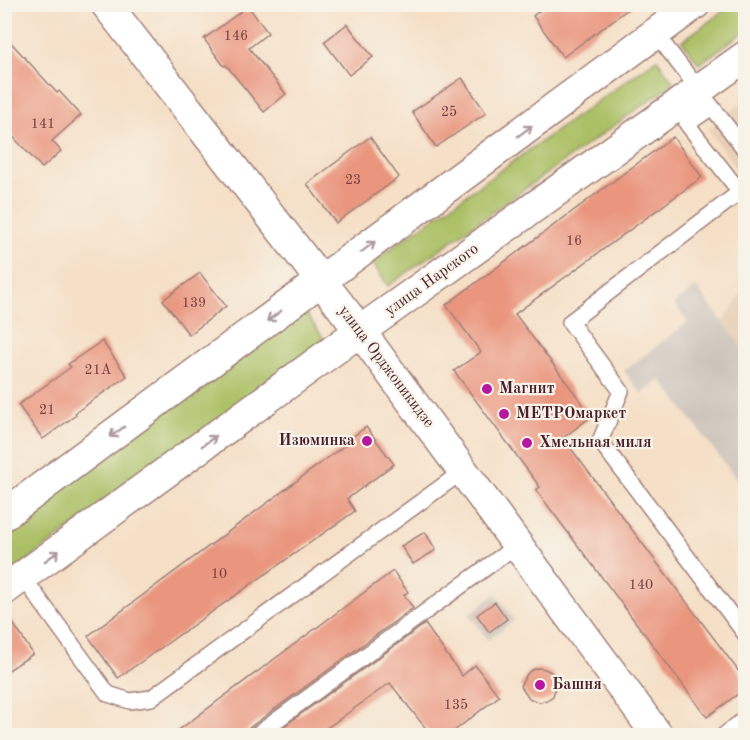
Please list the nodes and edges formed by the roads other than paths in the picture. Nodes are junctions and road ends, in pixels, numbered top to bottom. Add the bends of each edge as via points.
1 (106, 4) edge
2 (695, 4) edge
3 (656, 34) junction
4 (746, 56) edge
5 (705, 98) junction
6 (746, 151) edge
7 (321, 282) junction
8 (360, 331) junction
9 (463, 471) junction
10 (4, 515) edge
11 (517, 545) junction
12 (14, 584) edge
13 (746, 635) edge
14 (746, 718) edge
15 (255, 735) edge
16 (658, 735) edge
17 (723, 735) edge

1 - 7 street, улица Орджоникидзе
2 - 3 street
3 - 5 lane
7 -> 3 street
4 - 5 street, улица Нарского
5 - 6 lane
5 - 8 street, улица Нарского
5 - 13 lane via 687,124 740,192 570,322 621,391 600,441
7 - 8 street, улица Орджоникидзе
7 -> 10 street
8 - 9 street, улица Орджоникидзе
12 -> 8 street, улица Нарского
9 - 11 street, улица Орджоникидзе
9 - 12 lane via 151,698 130,701 108,694
11 - 15 lane
11 - 16 street, улица Орджоникидзе
14 - 17 lane

